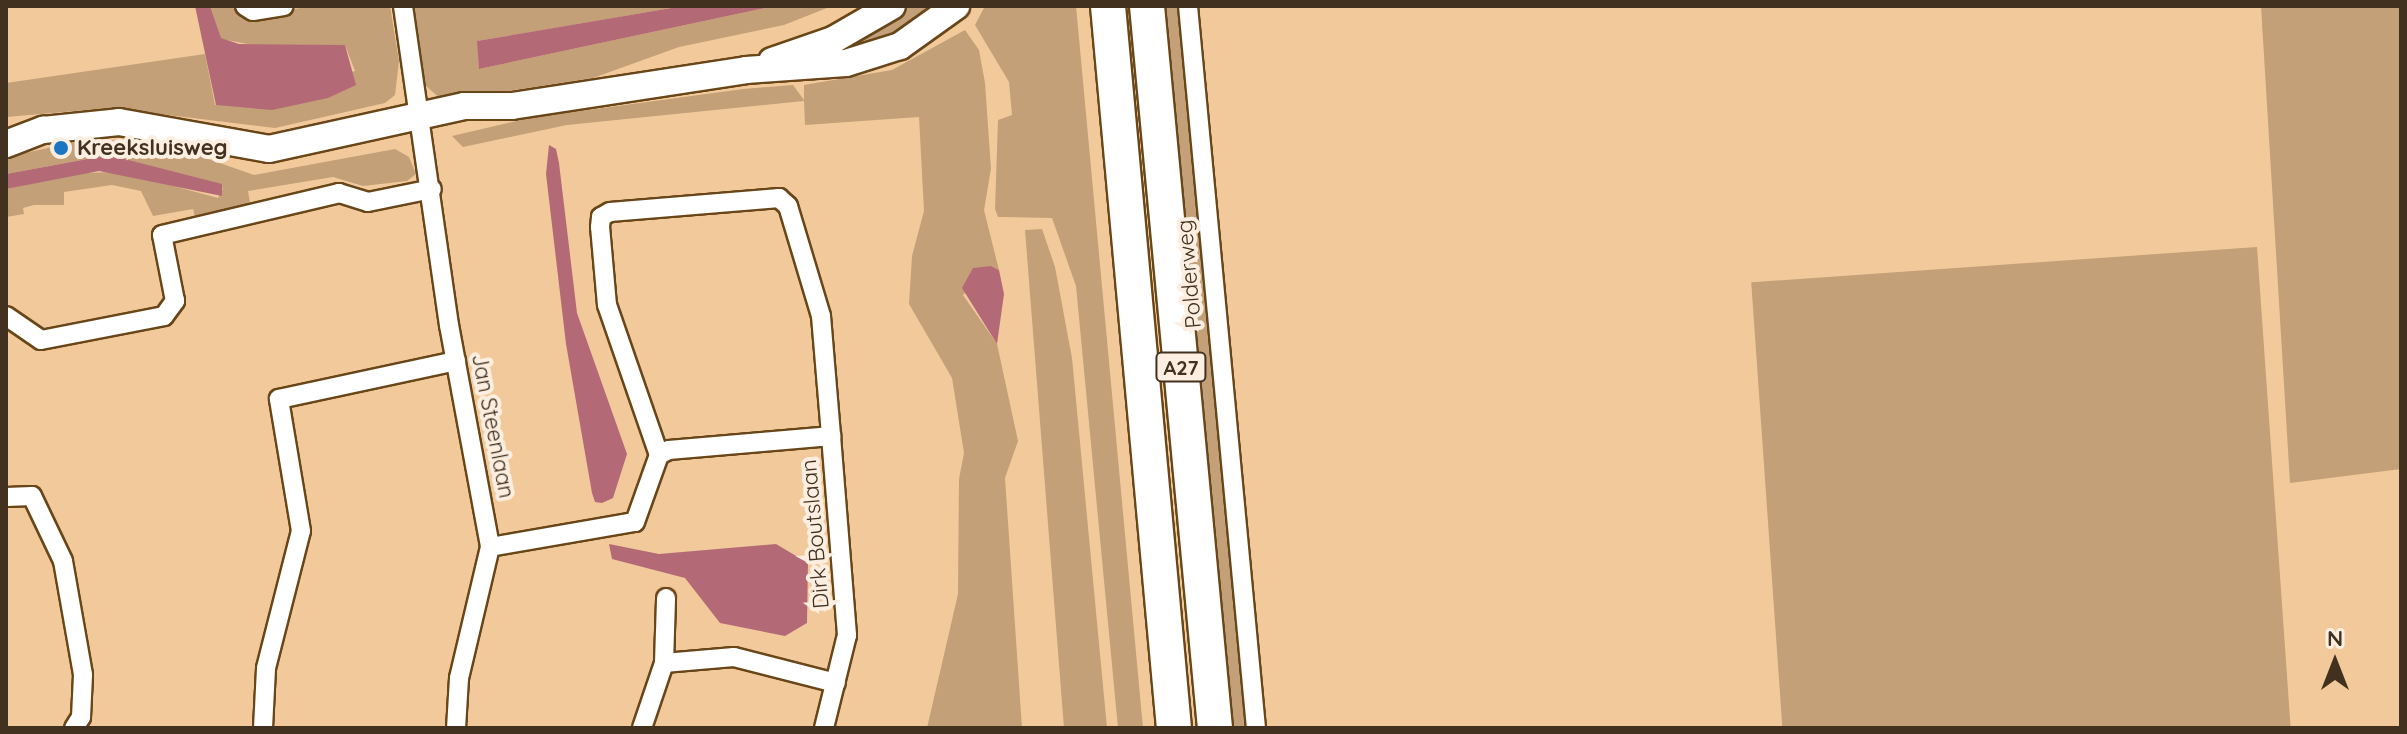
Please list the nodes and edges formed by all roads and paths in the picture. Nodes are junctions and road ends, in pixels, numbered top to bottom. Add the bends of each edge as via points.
1 (245, 6) edge
2 (284, 6) edge
3 (403, 6) edge
4 (892, 6) edge
5 (1108, 6) edge
6 (1147, 6) edge
7 (1188, 6) edge
8 (955, 8) edge
9 (746, 70) junction
10 (422, 123) junction
11 (6, 128) edge
12 (43, 130) junction
13 (6, 144) edge
14 (432, 189) junction
15 (6, 316) edge
16 (456, 361) junction
17 (831, 436) junction
18 (659, 455) junction
19 (6, 497) edge
20 (490, 547) junction
21 (666, 598) dead end
22 (664, 663) junction
23 (836, 683) junction
24 (74, 728) edge
25 (263, 728) edge
26 (456, 728) edge
27 (642, 728) edge
28 (824, 728) edge
29 (1174, 728) edge
30 (1215, 728) edge
31 (1256, 728) edge

1 - 2 street via 253,11
3 - 10 street, Jan Steenlaan
4 - 9 street via 833,40
5 - 29 highway, A27
6 - 30 highway, A27
7 - 31 street, Polderweg
8 - 9 street via 900,46 876,54 822,66
9 - 10 street via 512,106 467,123
10 - 12 street via 361,140 330,138 269,149 119,122
10 - 14 street, Jan Steenlaan
11 - 12 street
12 - 13 street
14 - 15 street via 368,202 339,193 162,235 175,301 164,316 41,340
14 - 16 street, Jan Steenlaan
16 - 20 street, Jan Steenlaan
16 - 25 street via 279,399 301,531 266,668
17 - 18 street, Dirk Boutslaan
17 - 18 street via 821,316 788,206 779,198 610,212 601,217 600,227 607,305
17 - 23 street, Dirk Boutslaan via 847,635
18 - 20 street via 635,522
19 - 24 street via 32,496 63,561 83,675 81,717
20 - 26 street, Jan Steenlaan via 459,678
21 - 22 street
22 - 23 street via 734,657
22 - 27 street
23 - 28 street, Dirk Boutslaan

